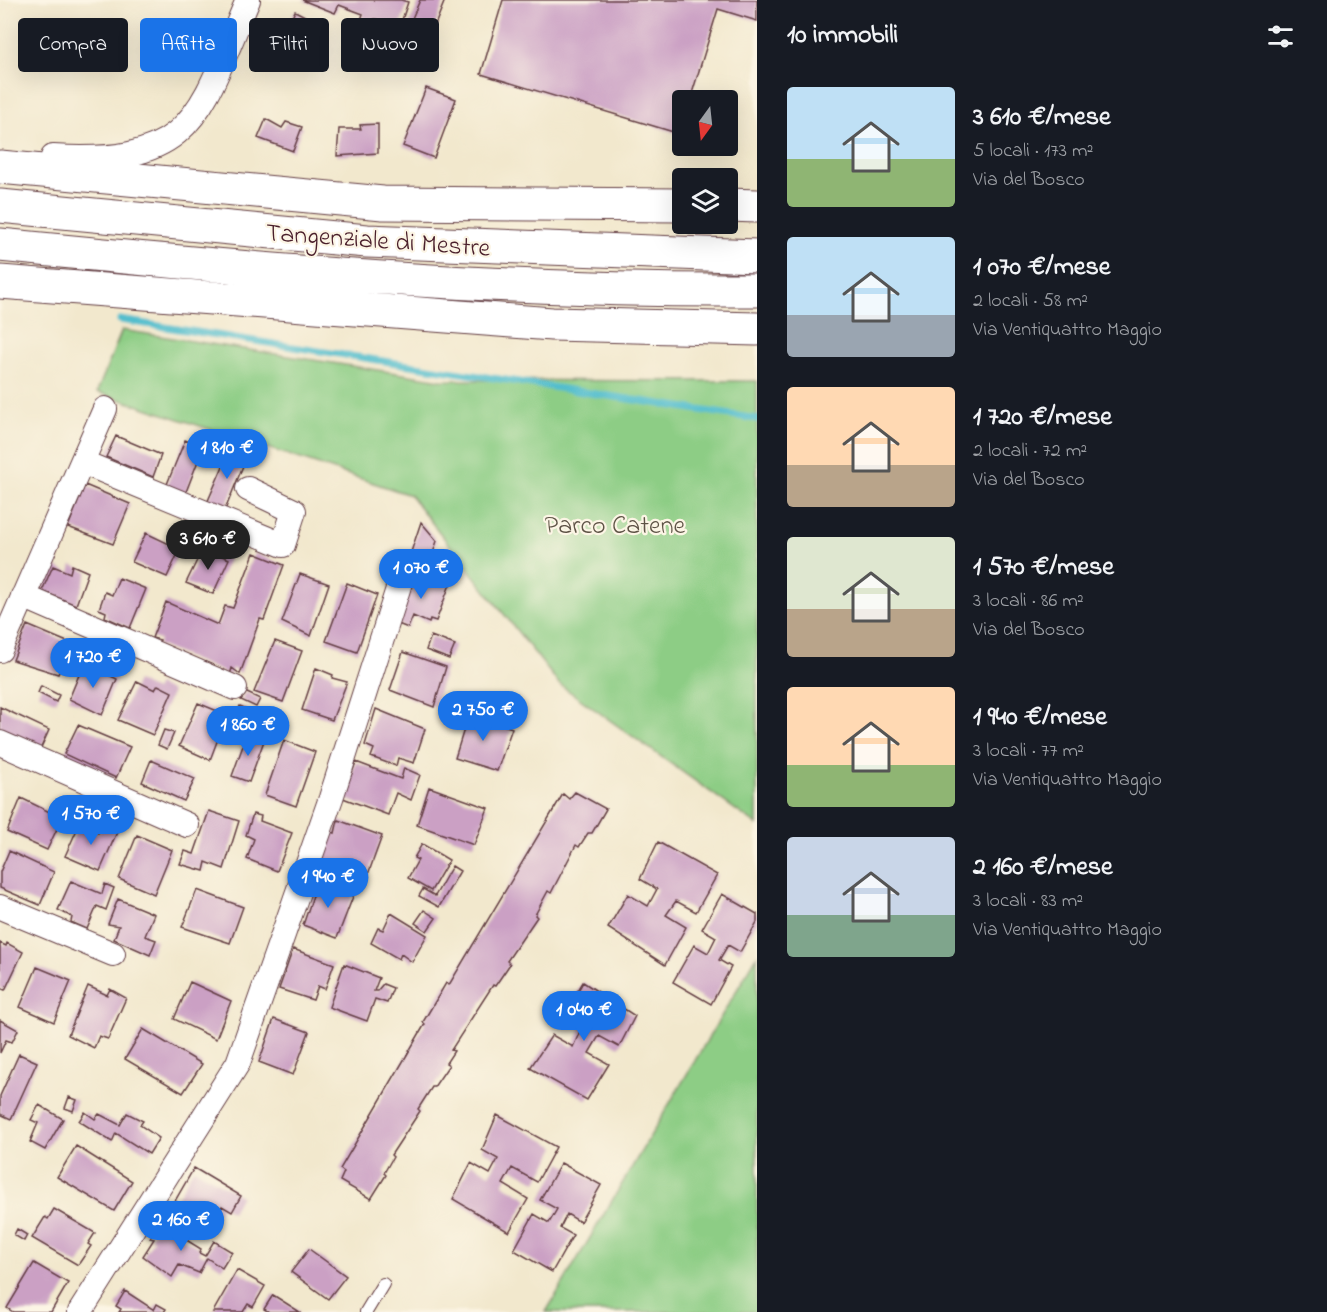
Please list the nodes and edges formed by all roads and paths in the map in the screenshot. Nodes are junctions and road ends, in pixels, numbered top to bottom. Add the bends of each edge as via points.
1 (248, 0) edge
2 (0, 155) edge
3 (0, 167) edge
4 (672, 205) edge
5 (0, 206) edge
6 (0, 245) edge
7 (757, 256) edge
8 (0, 282) edge
9 (757, 290) edge
10 (757, 329) edge
11 (105, 409) dead end
12 (82, 462) junction
13 (248, 489) dead end
14 (405, 567) dead end
15 (23, 596) junction
16 (0, 650) edge
17 (235, 688) dead end
18 (0, 743) edge
19 (187, 825) dead end
20 (0, 907) edge
21 (113, 954) dead end
22 (383, 1284) dead end
23 (80, 1312) edge
24 (366, 1312) edge

1 - 2 street via 206,95 188,124 172,138 117,158
3 - 4 highway via 383,203
5 - 7 highway, Tangenziale di Mestre via 367,241
6 - 9 highway, Tangenziale di Mestre via 363,278
8 - 10 highway via 552,324
11 - 12 street
12 - 13 street via 283,545 294,511
12 - 15 street
14 - 23 street via 238,1063
15 - 16 street
15 - 17 street
18 - 19 street
20 - 21 street
22 - 24 lane

